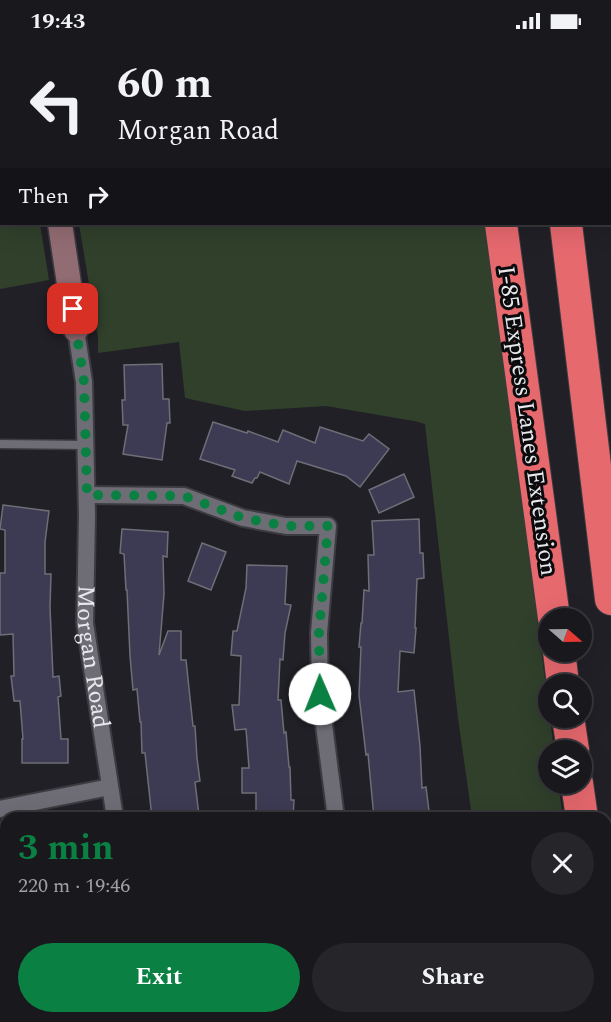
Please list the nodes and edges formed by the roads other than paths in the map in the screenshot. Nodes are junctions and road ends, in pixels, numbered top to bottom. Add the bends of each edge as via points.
1 (60, 225) edge
2 (501, 225) edge
3 (566, 225) edge
4 (76, 330) joint
5 (0, 444) edge
6 (86, 445) junction
7 (87, 495) junction
8 (611, 599) edge
9 (553, 608) edge
10 (110, 787) junction
11 (579, 794) edge
12 (0, 809) edge
13 (114, 812) edge
14 (335, 812) edge
15 (581, 812) edge

1 - 4 street, Morgan Road
2 - 9 highway, I-85 Express Lanes Extension
3 - 8 highway
4 - 6 street, Morgan Road via 84,382
5 - 6 lane
6 - 7 street, Morgan Road
7 - 10 street, Morgan Road via 85,623
7 - 14 street via 184,496 243,518 286,526 328,526 319,633 320,694
10 - 12 street
10 - 13 street, Morgan Road
11 - 15 highway

